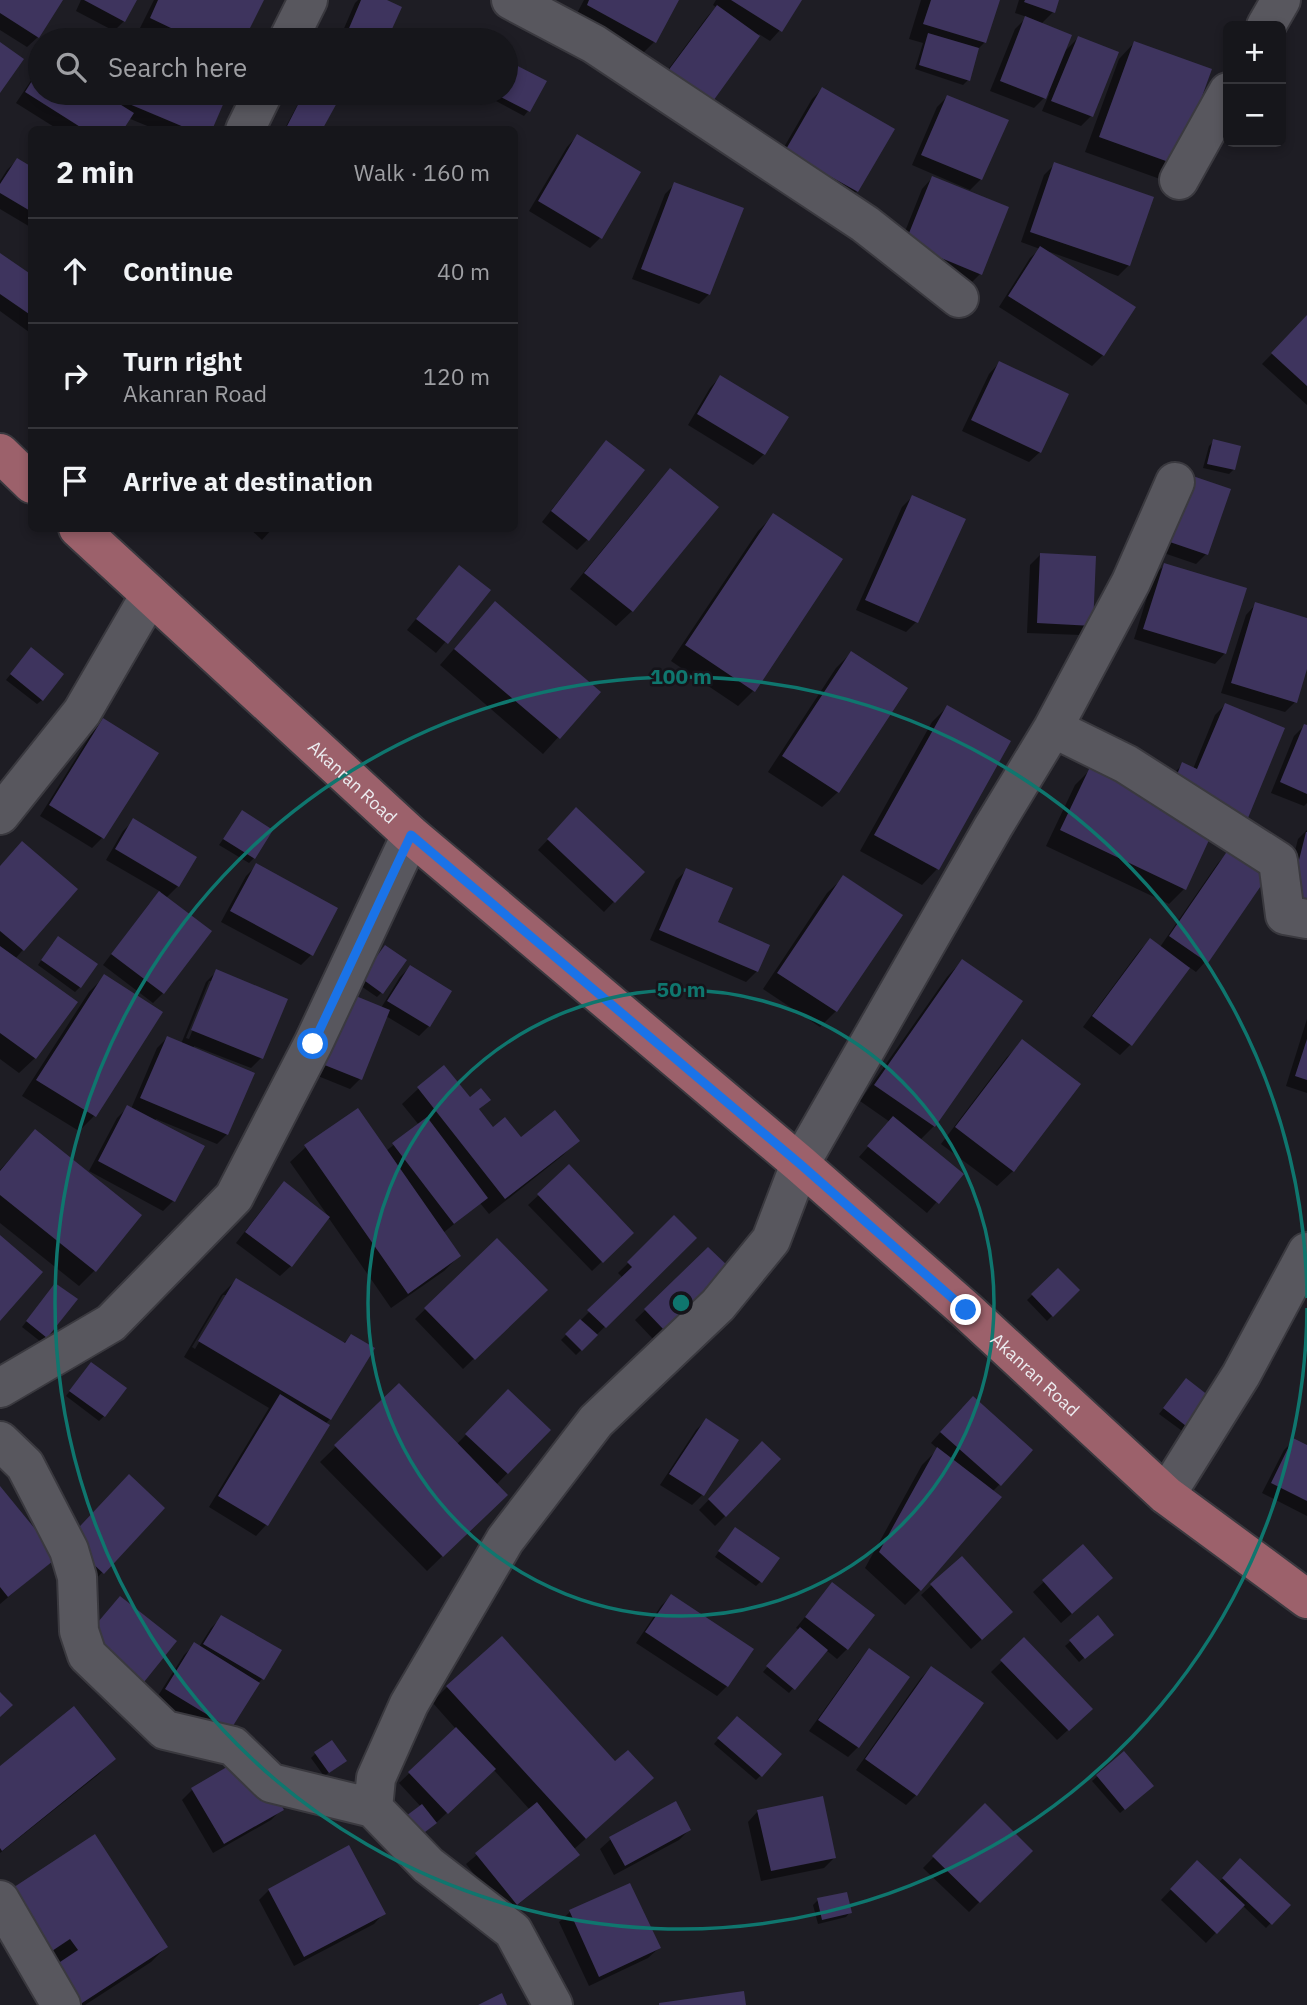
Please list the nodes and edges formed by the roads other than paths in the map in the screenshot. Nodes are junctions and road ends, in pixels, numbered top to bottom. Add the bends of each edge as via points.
1 (308, 0) edge
2 (511, 0) edge
3 (1281, 0) edge
4 (1269, 21) edge
5 (294, 28) edge
6 (1223, 101) edge
7 (257, 105) edge
8 (247, 126) edge
9 (1179, 180) dead end
10 (959, 298) dead end
11 (0, 453) edge
12 (28, 480) edge
13 (1175, 482) dead end
14 (82, 532) edge
15 (149, 595) junction
16 (1053, 728) junction
17 (0, 815) edge
18 (411, 835) junction
19 (1307, 919) edge
20 (800, 1164) junction
21 (1307, 1252) edge
22 (0, 1388) edge
23 (0, 1441) edge
24 (1166, 1495) junction
25 (1307, 1599) edge
26 (373, 1808) junction
27 (0, 1900) edge
28 (61, 2005) edge
29 (553, 2005) edge

1 - 5 street
2 - 10 street via 594,44 775,164 865,224
3 - 4 street
6 - 9 street
7 - 8 street
11 - 12 main road
13 - 16 street via 1131,582
14 - 15 main road, Akanran Road
15 - 17 street via 82,712
15 - 18 main road, Akanran Road
16 - 19 street via 1126,764 1278,861 1285,915
16 - 20 street
18 - 20 main road, Akanran Road
18 - 22 street via 313,1044 234,1197 111,1323
20 - 24 main road, Akanran Road
20 - 26 street via 771,1240 718,1306 596,1421 505,1540 409,1704 376,1778
21 - 24 street via 1241,1376
23 - 26 street via 25,1465 69,1550 77,1577 79,1631 87,1655 165,1730 233,1746 271,1783
24 - 25 main road, Akanran Road
26 - 29 street via 428,1864 513,1931
27 - 28 street

